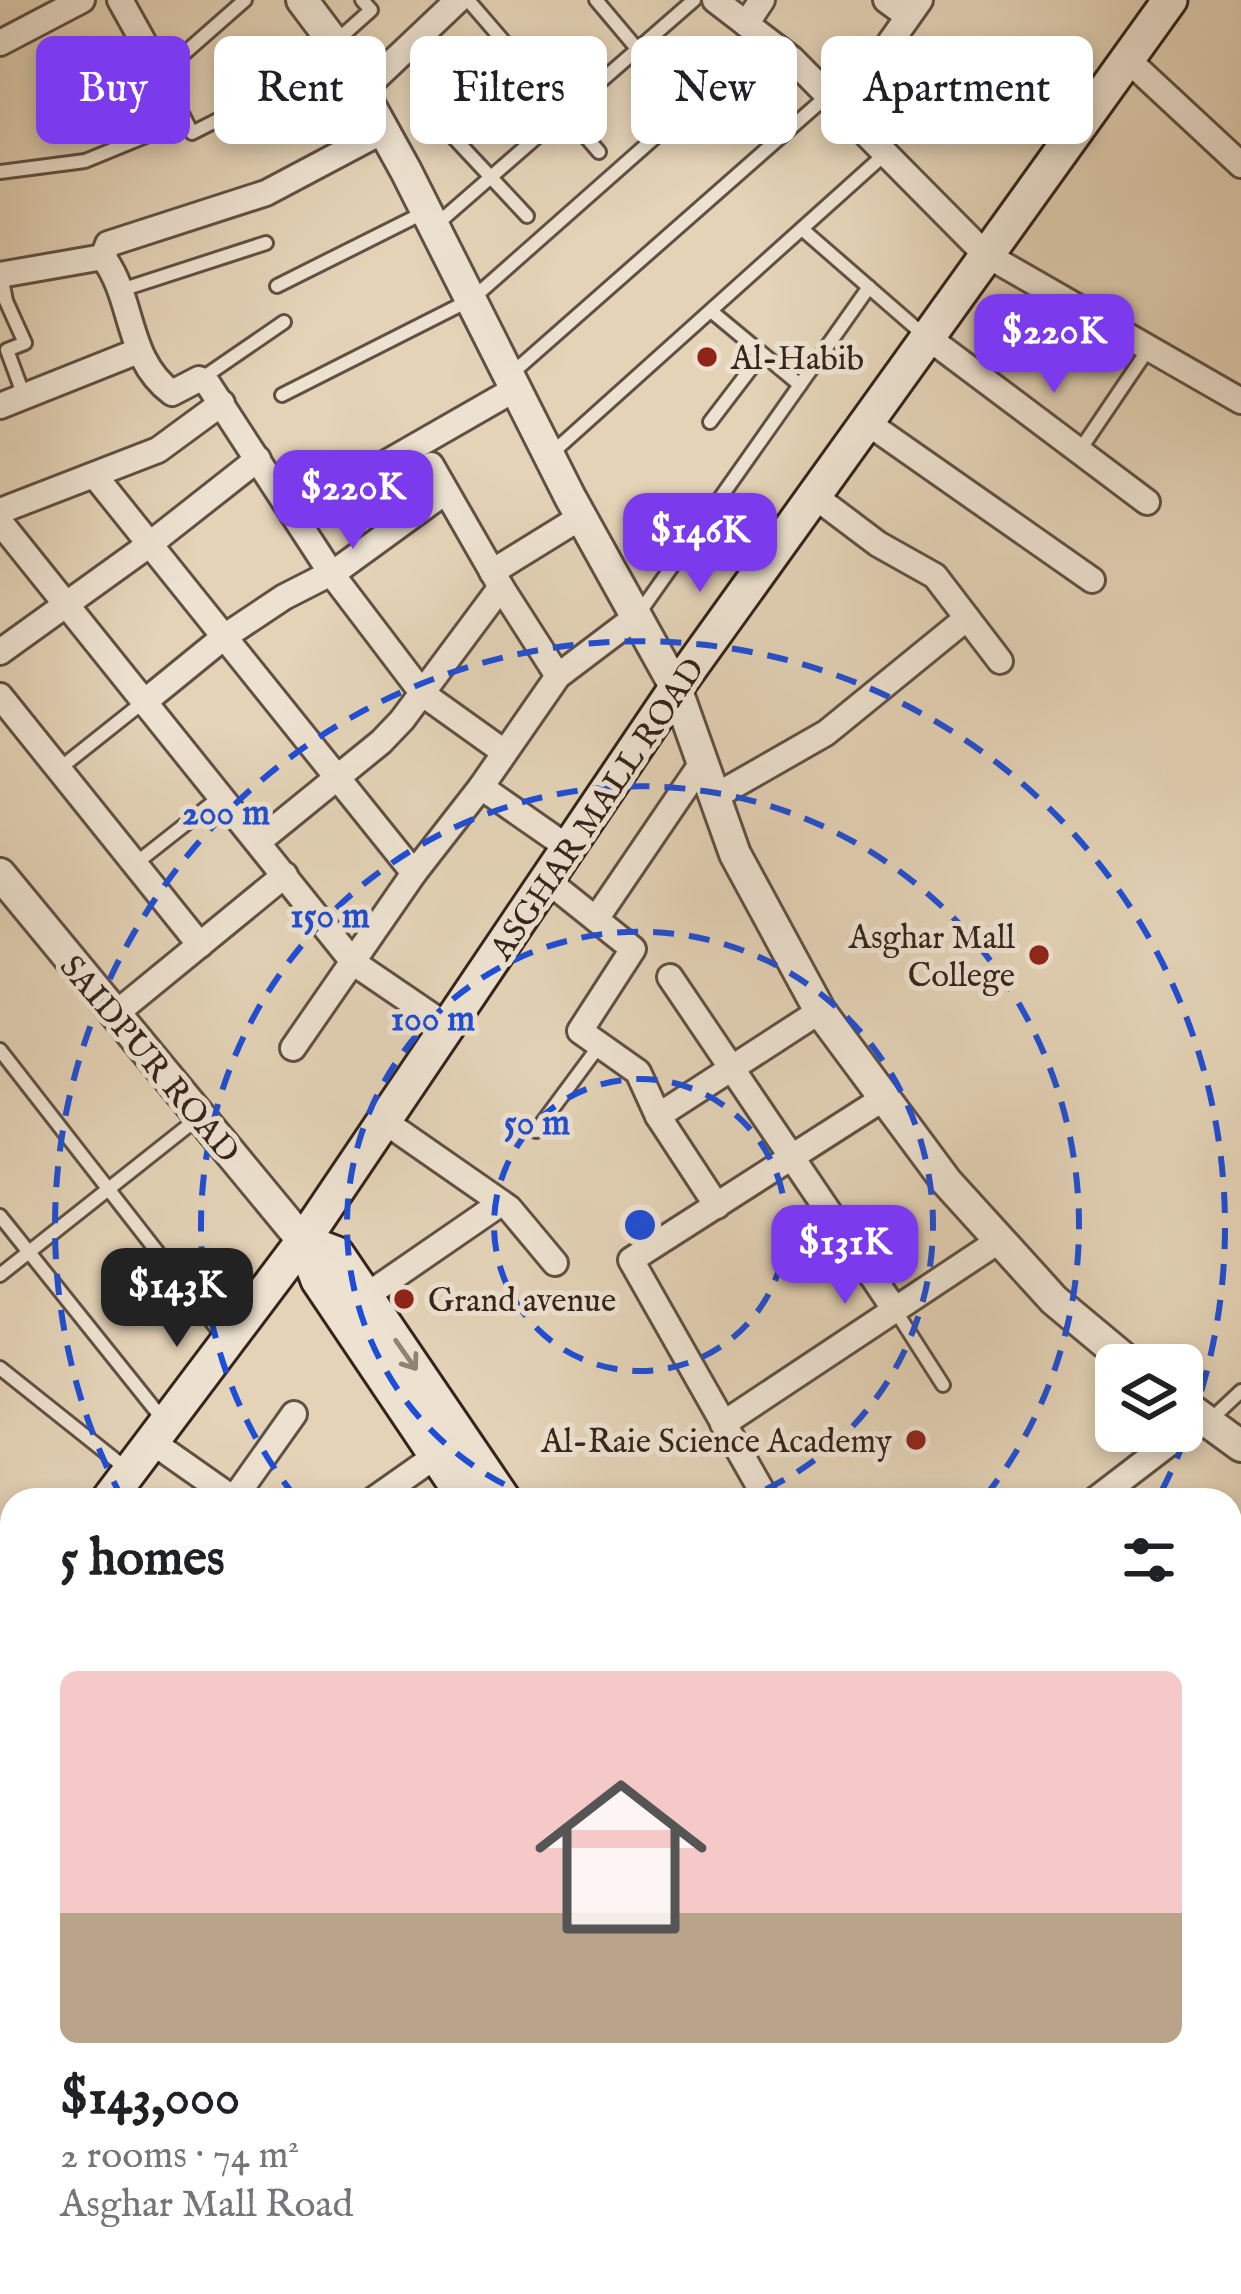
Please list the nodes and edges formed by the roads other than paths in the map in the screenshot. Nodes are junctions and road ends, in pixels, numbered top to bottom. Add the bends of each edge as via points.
1 (120, 0) edge
2 (245, 0) edge
3 (302, 0) edge
4 (362, 0) edge
5 (458, 0) edge
6 (468, 0) edge
7 (596, 0) edge
8 (694, 0) edge
9 (715, 0) edge
10 (762, 0) edge
11 (886, 0) edge
12 (1170, 0) edge
13 (78, 1) edge
14 (914, 8) edge
15 (756, 31) junction
16 (140, 36) edge
17 (328, 36) edge
18 (349, 36) edge
19 (499, 36) edge
20 (653, 36) edge
21 (752, 36) edge
22 (891, 36) edge
23 (631, 41) edge
24 (0, 44) edge
25 (190, 48) edge
26 (631, 55) edge
27 (1126, 58) junction
28 (386, 69) edge
29 (607, 76) edge
30 (821, 89) edge
31 (821, 115) edge
32 (214, 121) edge
33 (190, 130) edge
34 (386, 136) edge
35 (126, 144) edge
36 (357, 144) edge
37 (461, 144) edge
38 (529, 144) edge
39 (592, 144) edge
40 (646, 144) edge
41 (877, 144) edge
42 (599, 152) dead end
43 (886, 153) junction
44 (1241, 165) edge
45 (0, 172) edge
46 (493, 176) junction
47 (527, 216) dead end
48 (430, 219) junction
49 (802, 229) junction
50 (266, 243) dead end
51 (985, 254) junction
52 (103, 257) junction
53 (0, 275) edge
54 (277, 286) dead end
55 (869, 287) junction
56 (118, 291) junction
57 (472, 299) junction
58 (711, 311) junction
59 (284, 322) dead end
60 (926, 336) junction
61 (1149, 346) junction
62 (138, 351) junction
63 (762, 354) junction
64 (200, 380) junction
65 (514, 382) junction
66 (800, 385) junction
67 (282, 395) dead end
68 (24, 396) junction
69 (1241, 401) edge
70 (222, 403) junction
71 (0, 406) edge
72 (865, 421) junction
73 (710, 422) dead end
74 (1079, 452) junction
75 (550, 455) junction
76 (258, 459) junction
77 (431, 465) dead end
78 (374, 470) dead end
79 (95, 476) junction
80 (445, 492) junction
81 (813, 495) junction
82 (1147, 502) dead end
83 (0, 511) edge
84 (581, 517) junction
85 (0, 522) edge
86 (150, 544) junction
87 (331, 573) junction
88 (496, 580) junction
89 (1092, 580) dead end
90 (65, 604) junction
91 (636, 617) junction
92 (967, 618) junction
93 (224, 637) junction
94 (0, 652) edge
95 (1000, 662) dead end
96 (558, 676) junction
97 (676, 688) junction
98 (423, 694) junction
99 (0, 696) edge
100 (143, 703) junction
101 (505, 752) junction
102 (702, 763) junction
103 (59, 769) junction
104 (336, 779) junction
105 (481, 787) junction
106 (221, 796) junction
107 (714, 797) junction
108 (258, 842) junction
109 (570, 849) junction
110 (135, 864) junction
111 (414, 872) junction
112 (0, 874) edge
113 (284, 875) junction
114 (548, 880) junction
115 (596, 919) junction
116 (200, 945) junction
117 (354, 963) junction
118 (670, 977) dead end
119 (820, 1011) junction
120 (114, 1015) junction
121 (448, 1027) junction
122 (599, 1045) junction
123 (293, 1048) dead end
124 (0, 1050) edge
125 (730, 1070) junction
126 (884, 1098) junction
127 (658, 1116) junction
128 (199, 1117) junction
129 (384, 1121) junction
130 (536, 1131) dead end
131 (789, 1159) junction
132 (109, 1189) junction
133 (501, 1203) junction
134 (717, 1205) junction
135 (0, 1216) edge
136 (303, 1240) junction
137 (1000, 1240) junction
138 (29, 1252) junction
139 (555, 1263) dead end
140 (0, 1275) edge
141 (366, 1296) junction
142 (895, 1310) junction
143 (227, 1341) junction
144 (1107, 1344) edge
145 (0, 1368) edge
146 (944, 1385) dead end
147 (1241, 1390) edge
148 (1203, 1411) edge
149 (295, 1414) dead end
150 (1203, 1418) edge
151 (723, 1424) junction
152 (159, 1432) junction
153 (1241, 1446) edge
154 (1151, 1452) edge
155 (437, 1455) junction
156 (129, 1471) junction
157 (117, 1488) edge
158 (221, 1488) edge
159 (243, 1488) edge
160 (390, 1488) edge
161 (458, 1488) edge
162 (496, 1488) edge
163 (760, 1488) edge
164 (1108, 1488) edge

1 - 16 street
2 - 25 lane
3 - 17 street
4 - 18 lane via 371,10
5 - 28 street
6 - 19 lane
7 - 23 lane
8 - 20 lane
9 - 15 street
10 - 15 street
11 - 14 street
12 - 27 main road, ASGHAR MALL ROAD
13 - 24 street
14 - 22 street
15 - 21 lane
15 - 30 street
26 - 29 lane
27 - 44 street
27 - 51 main road, ASGHAR MALL ROAD
31 - 65 lane
32 - 33 lane
34 - 48 street
35 - 45 lane via 86,161
36 - 52 street via 266,193 108,244
37 - 46 lane
38 - 46 lane
39 - 42 lane
40 - 57 lane
41 - 43 street
43 - 49 lane
43 - 51 street
46 - 47 lane
46 - 48 lane
48 - 54 lane
48 - 57 street
49 - 55 lane
49 - 58 lane
50 - 56 lane
51 - 60 main road, ASGHAR MALL ROAD
51 - 61 street
52 - 53 street
52 - 56 street
53 - 68 lane via 25,344 7,350
55 - 60 lane
55 - 66 lane
56 - 62 street
57 - 65 street
57 - 67 lane
58 - 63 lane
58 - 75 lane
59 - 64 lane
60 - 72 main road, ASGHAR MALL ROAD
60 - 74 street
61 - 69 street
61 - 74 lane
62 - 64 street via 172,393
62 - 68 street
63 - 66 lane
63 - 73 lane
64 - 70 street
65 - 75 street
65 - 78 street
66 - 91 lane
68 - 71 street
70 - 76 street
70 - 79 street via 158,450
72 - 81 main road, ASGHAR MALL ROAD
72 - 89 street
74 - 82 street
75 - 84 street
76 - 86 street
76 - 87 street
77 - 80 street
79 - 83 street
79 - 86 street
80 - 87 street
80 - 88 street
81 - 92 street via 935,576
81 - 97 main road, ASGHAR MALL ROAD
84 - 88 street
84 - 91 street
85 - 90 street
86 - 90 street
86 - 93 street
87 - 93 street
87 - 98 street
88 - 96 street
88 - 98 street
90 - 94 street
90 - 100 street
91 - 96 street
91 - 97 street
92 - 95 street
92 - 107 street via 826,733
93 - 100 street
93 - 104 street
96 - 101 street
97 - 102 street
97 - 109 main road, ASGHAR MALL ROAD
98 - 101 street
98 - 104 street
99 - 103 street
100 - 103 lane
100 - 106 street
101 - 105 street
102 - 107 street
102 - 115 street
103 - 110 street
104 - 108 street
104 - 111 street
105 - 109 street
105 - 111 street
106 - 108 street
106 - 110 lane
107 - 119 street via 735,854
108 - 113 street
109 - 114 main road, ASGHAR MALL ROAD
110 - 116 street
111 - 117 street
112 - 120 street, SAIDPUR ROAD
113 - 116 street
113 - 117 street
114 - 115 street
114 - 121 main road, ASGHAR MALL ROAD
115 - 122 street via 633,949 580,1031
116 - 120 street
117 - 121 street
117 - 123 street
118 - 125 street
119 - 125 street
119 - 126 street
120 - 128 street, SAIDPUR ROAD
121 - 129 main road, ASGHAR MALL ROAD
122 - 127 street via 638,1072
122 - 130 lane
124 - 132 lane
125 - 127 street
125 - 131 street
126 - 131 street
126 - 137 street
127 - 134 street
128 - 132 lane
128 - 136 street, SAIDPUR ROAD
129 - 133 street
129 - 136 main road, ASGHAR MALL ROAD
131 - 134 street
131 - 142 street
132 - 138 lane
132 - 143 lane
133 - 139 street
133 - 141 street
134 - 151 street via 631,1261
135 - 138 lane
136 - 141 main road, SAIDPUR ROAD via 337,1254
136 - 143 main road, ASGHAR MALL ROAD
136 - 155 main road, SAIDPUR ROAD via 319,1280
137 - 142 street
137 - 144 street
138 - 140 lane
138 - 152 lane
141 -> 162 main road, SAIDPUR ROAD
142 - 146 lane
142 - 151 street
143 - 152 main road, ASGHAR MALL ROAD
145 - 156 lane
147 - 148 lane
149 - 159 street
150 - 153 street
151 - 163 street
152 - 156 main road, ASGHAR MALL ROAD
152 - 158 street
154 - 164 street
155 - 160 street
155 - 161 main road, SAIDPUR ROAD
156 - 157 main road, ASGHAR MALL ROAD

